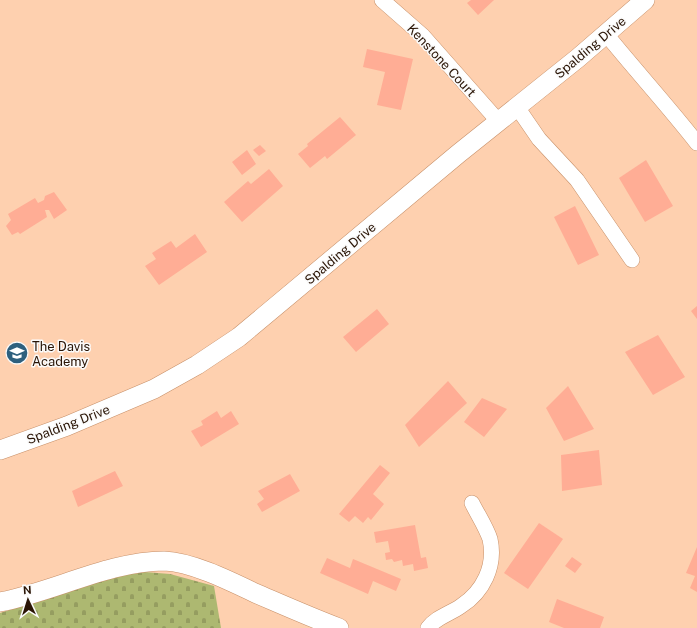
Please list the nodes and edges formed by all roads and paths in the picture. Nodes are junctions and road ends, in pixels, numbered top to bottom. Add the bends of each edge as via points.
1 (382, 0) edge
2 (645, 0) edge
3 (606, 34) junction
4 (517, 107) junction
5 (499, 122) junction
6 (697, 143) edge
7 (632, 260) dead end
8 (0, 450) edge
9 (472, 503) dead end
10 (0, 602) edge
11 (339, 628) edge
12 (428, 628) edge

1 - 5 street, Kenstone Court via 423,36
2 - 3 street, Spalding Drive
3 - 4 street, Spalding Drive
3 - 6 street
4 - 5 street, Spalding Drive
4 - 7 street via 539,139 577,180
5 - 8 street, Spalding Drive via 239,336 197,365 141,395
9 - 12 street via 490,541 491,558 487,576 469,601 439,618
10 - 11 street via 128,565 165,561 183,564 228,581

